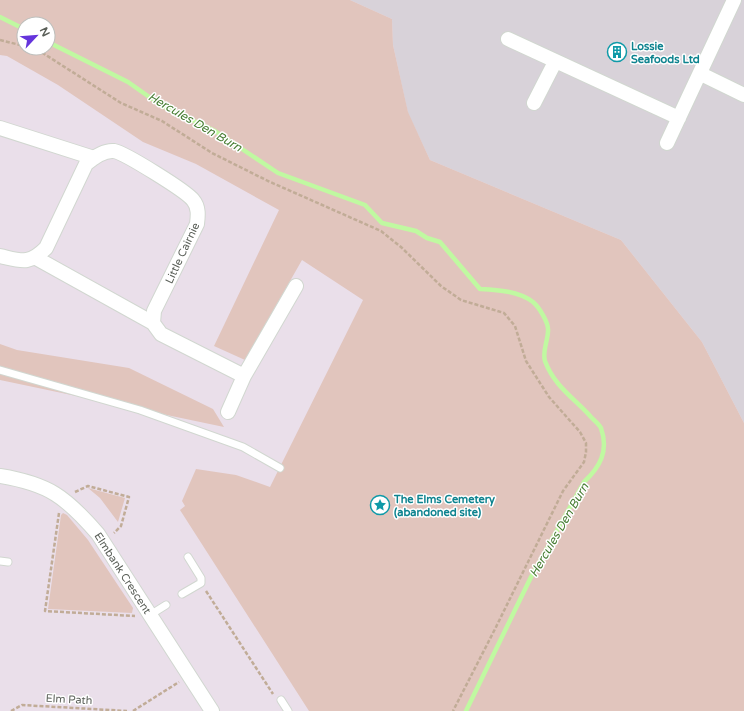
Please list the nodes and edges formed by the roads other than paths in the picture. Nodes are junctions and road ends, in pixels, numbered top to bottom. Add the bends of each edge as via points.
1 (734, 0) edge
2 (508, 39) dead end
3 (555, 62) junction
4 (701, 74) junction
5 (744, 95) edge
6 (534, 103) dead end
7 (679, 118) junction
8 (0, 128) edge
9 (667, 143) dead end
10 (94, 158) junction
11 (0, 256) edge
12 (36, 258) junction
13 (296, 286) dead end
14 (153, 323) junction
15 (0, 370) edge
16 (244, 376) junction
17 (228, 412) dead end
18 (280, 468) dead end
19 (0, 476) edge
20 (188, 557) dead end
21 (0, 561) edge
22 (8, 562) dead end
23 (182, 594) dead end
24 (166, 604) dead end
25 (149, 613) junction
26 (281, 700) road end
27 (212, 711) edge
28 (288, 711) edge

1 - 4 street
2 - 3 street
3 - 6 street
3 - 7 street
4 - 5 street
4 - 7 street
7 - 9 street
8 - 10 street
10 - 12 street via 86,164 46,248
10 - 14 street, Little Cairnie via 114,151 126,156 185,193 194,201 199,213 197,224 154,311
11 - 12 street via 23,262
12 - 14 street
13 - 16 street
14 - 16 street via 161,334
15 - 18 lane via 140,410 243,447
16 - 17 street
19 - 25 street, Elmbank Crescent via 22,479 50,489 77,511 103,544
20 - 23 lane via 201,578 201,583
21 - 22 lane
24 - 25 lane
25 - 27 street, Elmbank Crescent
26 - 28 lane

